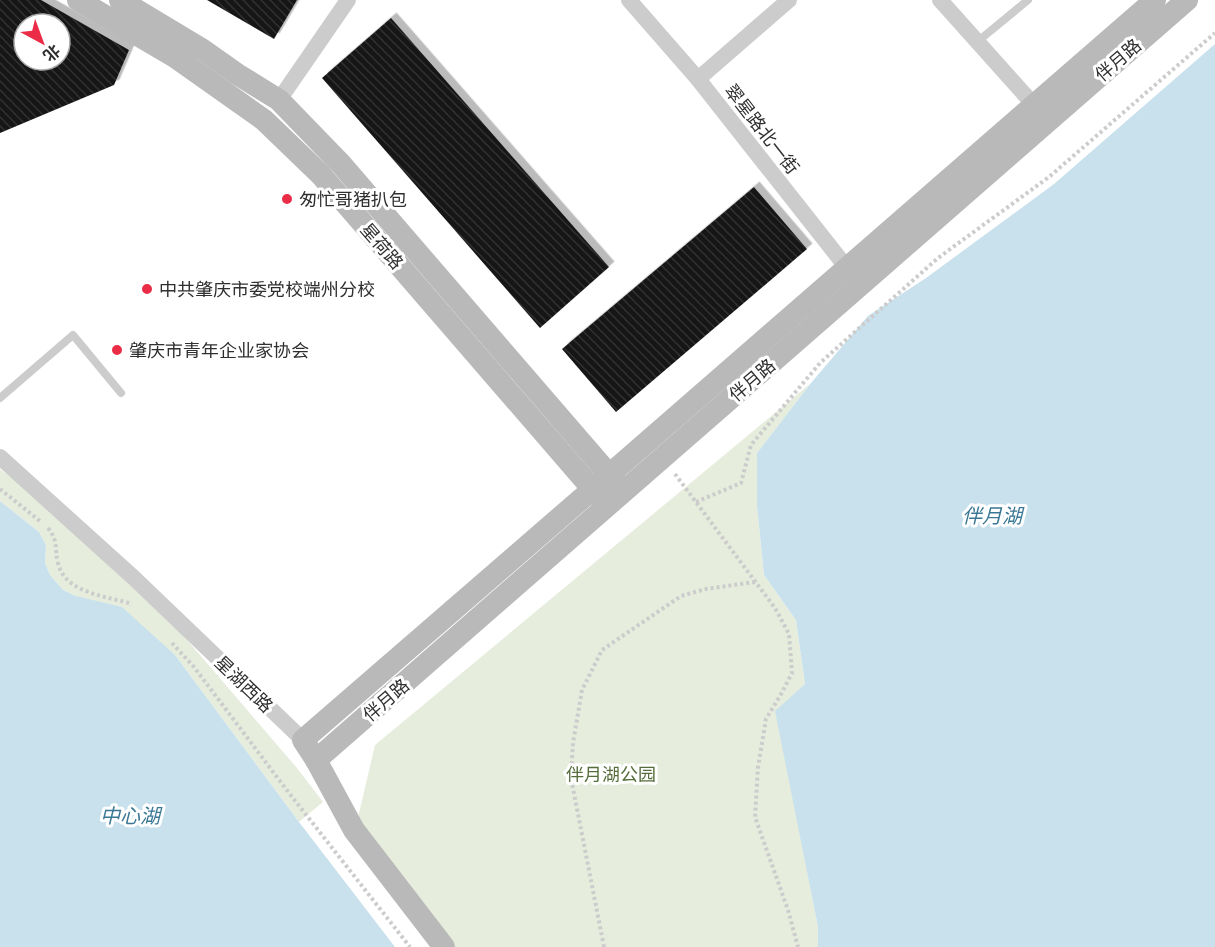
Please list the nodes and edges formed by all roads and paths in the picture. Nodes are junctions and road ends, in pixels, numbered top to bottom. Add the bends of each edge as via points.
1 (78, 0) edge
2 (120, 0) edge
3 (348, 0) edge
4 (629, 0) edge
5 (789, 0) edge
6 (1028, 0) edge
7 (1155, 0) edge
8 (1187, 0) edge
9 (942, 1) edge
10 (1215, 33) edge
11 (977, 42) junction
12 (698, 79) junction
13 (279, 100) junction
14 (1034, 105) junction
15 (264, 120) junction
16 (855, 275) junction
17 (121, 393) dead end
18 (0, 398) edge
19 (0, 457) edge
20 (662, 458) junction
21 (0, 489) edge
22 (608, 490) junction
23 (696, 502) junction
24 (755, 582) junction
25 (132, 604) dead end
26 (165, 635) dead end
27 (303, 740) junction
28 (316, 760) junction
29 (410, 947) edge
30 (444, 947) edge
31 (604, 947) edge
32 (798, 947) edge

1 - 15 street, 星荷路 via 175,57
2 - 13 street, 星荷路
3 - 13 street
4 - 12 street, 翠星路北一街
5 - 12 street
6 - 11 lane
7 - 14 street, 伴月路
8 - 16 street, 伴月路
9 - 11 street
10 - 23 path via 1049,177 938,258 820,363 751,445 741,483
11 - 14 street
12 - 16 street, 翠星路北一街
13 - 15 street
13 - 22 street, 星荷路 via 341,164
14 - 16 street, 伴月路
15 - 22 street, 星荷路 via 321,175
16 - 20 street, 伴月路
16 - 22 street, 伴月路
17 - 18 lane via 73,335
19 - 27 street, 星湖西路
20 - 22 street, 伴月路
20 - 23 path
21 - 25 path via 48,527 55,537 58,564 72,584 83,591
22 - 27 street, 伴月路
22 - 28 street, 伴月路
23 - 24 path
24 - 31 path via 681,596 602,650 582,690 571,778
24 - 32 path via 789,634 792,673 766,719 755,818
26 - 29 path via 194,667
27 - 28 street, 星湖西路
28 - 30 street, 星湖西路 via 354,830

